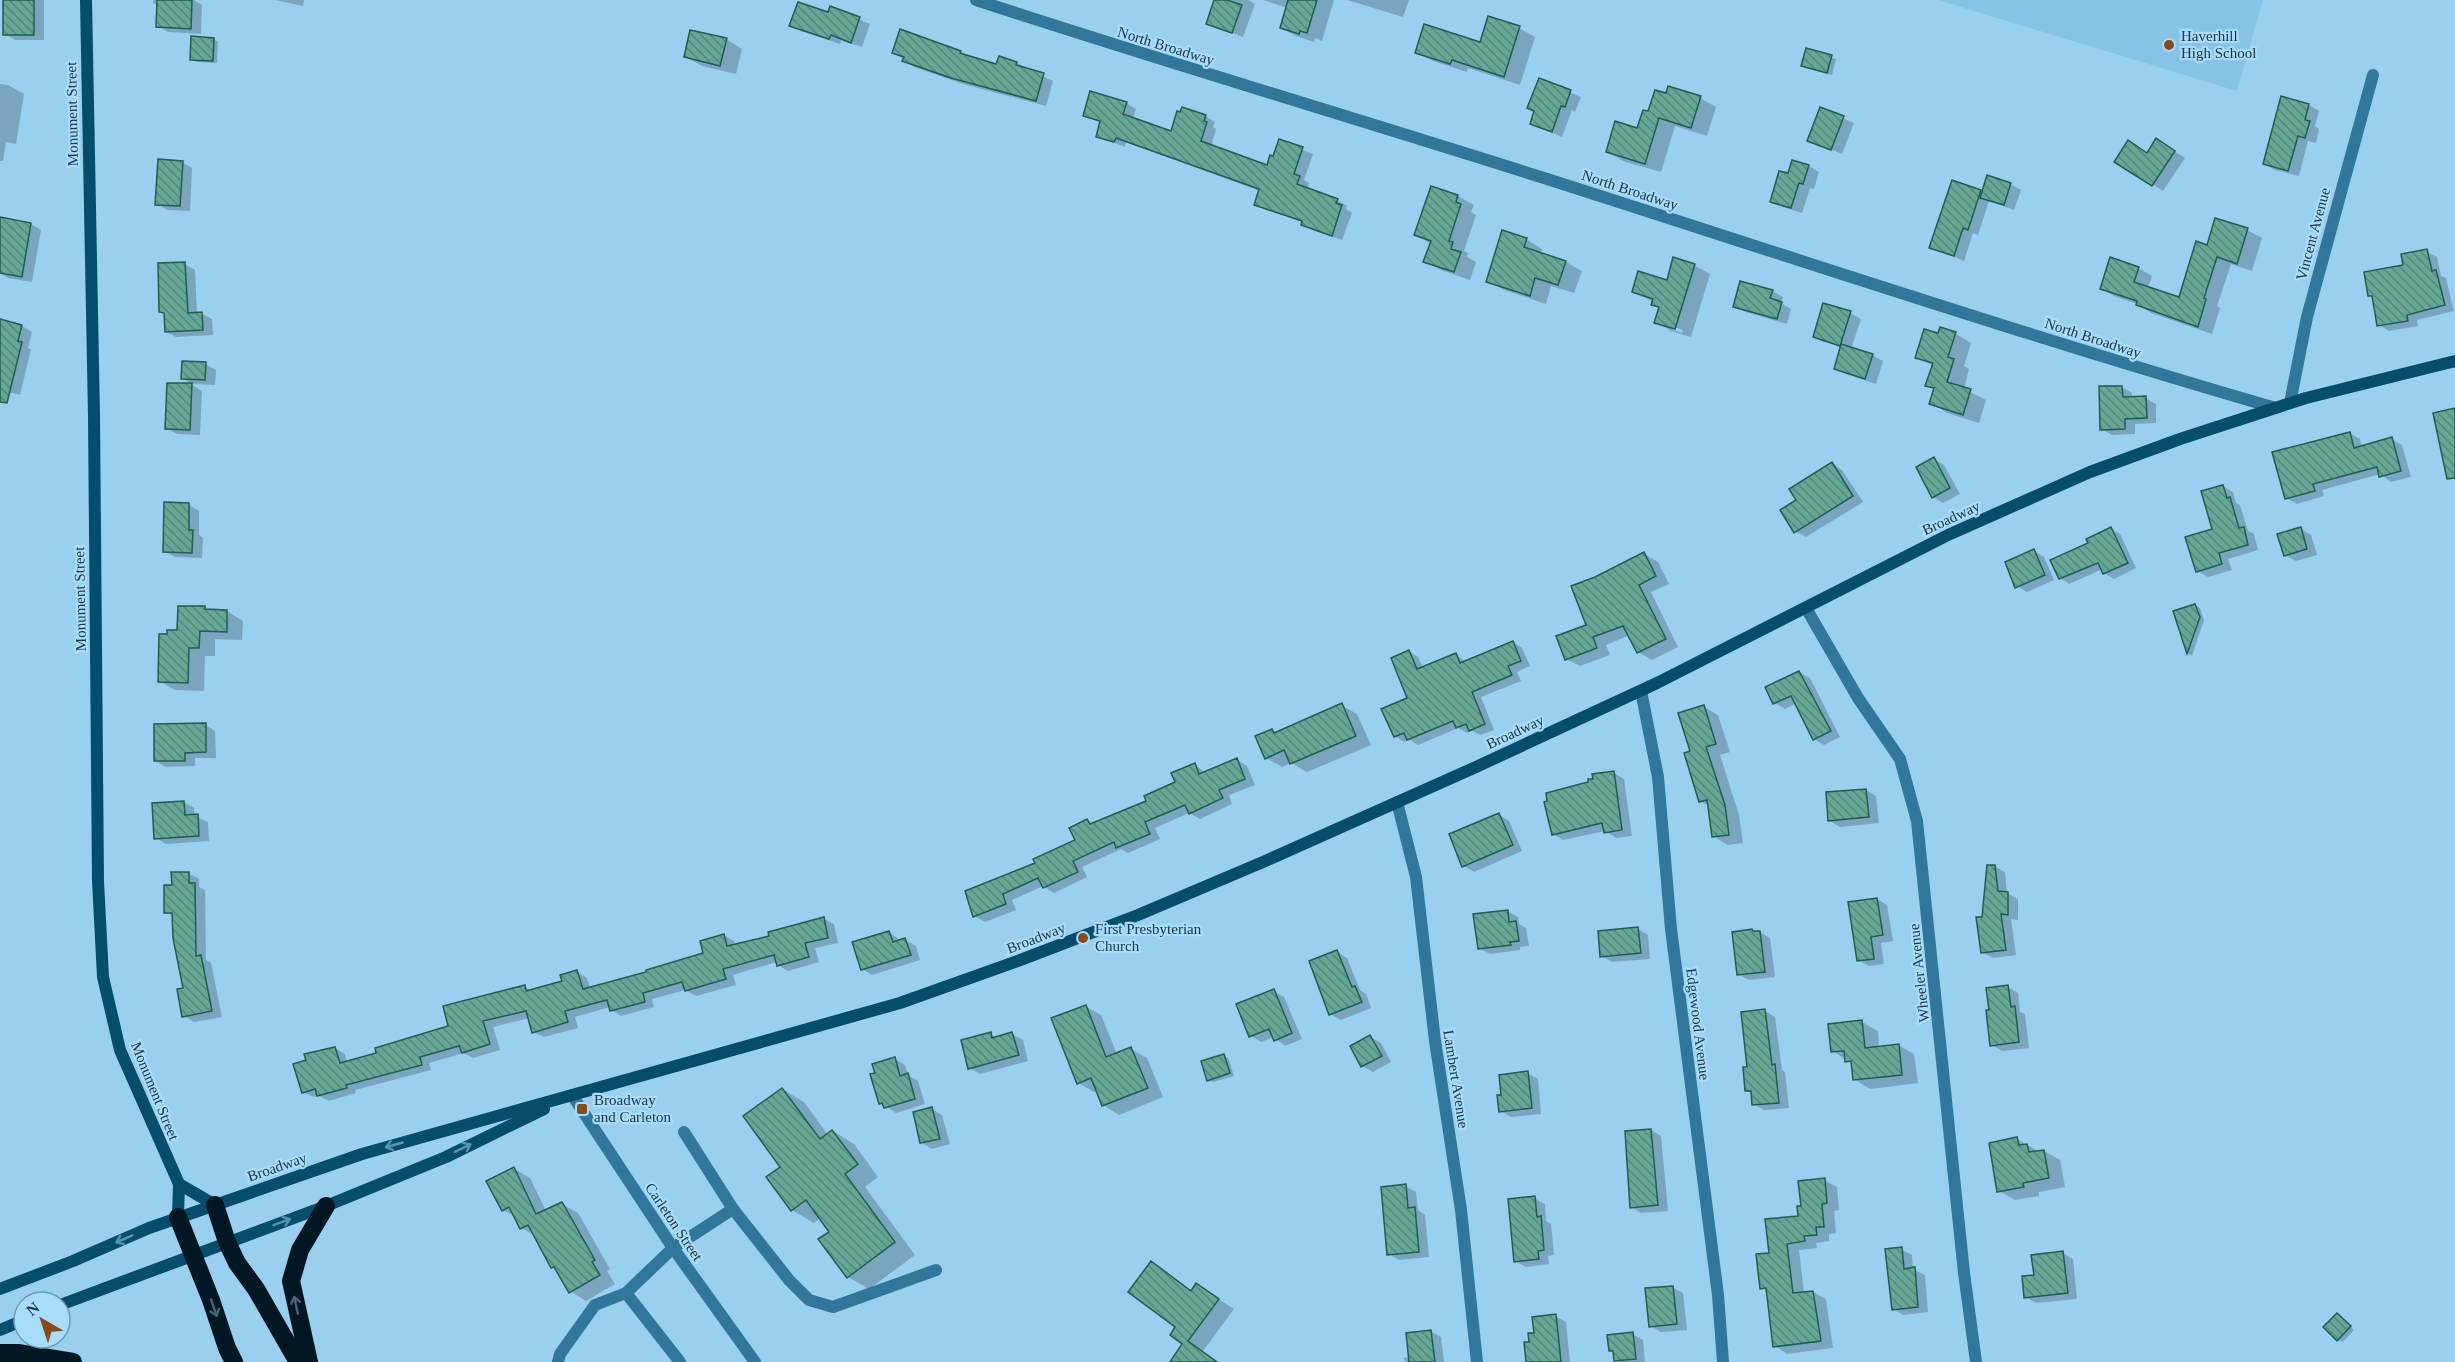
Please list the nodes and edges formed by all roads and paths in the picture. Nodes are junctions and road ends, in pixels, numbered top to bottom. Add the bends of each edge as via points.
1 (86, 0) edge
2 (976, 0) edge
3 (2373, 75) dead end
4 (2455, 361) edge
5 (2290, 403) junction
6 (2276, 408) junction
7 (1806, 608) junction
8 (1641, 691) junction
9 (1397, 802) junction
10 (572, 1095) junction
11 (684, 1132) dead end
12 (179, 1184) junction
13 (215, 1205) junction
14 (326, 1206) junction
15 (733, 1209) junction
16 (178, 1218) junction
17 (227, 1242) junction
18 (673, 1248) junction
19 (193, 1254) junction
20 (936, 1270) dead end
21 (0, 1289) edge
22 (626, 1293) junction
23 (72, 1300) edge
24 (0, 1353) edge
25 (74, 1362) edge
26 (234, 1362) edge
27 (298, 1362) edge
28 (309, 1362) edge
29 (558, 1362) edge
30 (680, 1362) edge
31 (755, 1362) edge
32 (1478, 1362) edge
33 (1723, 1362) edge
34 (1976, 1362) edge

1 - 12 main road, Monument Street via 98,880 103,977 120,1050
2 - 6 street, North Broadway via 2125,364
3 - 5 street, Vincent Avenue via 2307,317
4 - 5 main road, Broadway
5 - 6 main road, Broadway
6 - 7 main road, Broadway via 2090,472 1948,535
7 - 8 main road, Broadway
7 - 34 street, Wheeler Avenue via 1858,698 1900,759 1917,821
8 - 9 main road, Broadway
8 - 33 street, Edgewood Avenue via 1658,777 1671,929 1718,1295
9 - 10 main road, Broadway via 1138,915 900,1003
9 - 32 street, Lambert Avenue via 1416,876
10 -> 13 main road, Broadway via 362,1154
14 -> 10 main road, Broadway via 446,1156
10 - 18 street, Carleton Street
11 - 15 street
12 - 13 main road
12 - 16 main road, Monument Street
13 - 16 main road, Broadway
13 - 17 highway
17 -> 14 main road, Broadway
28 -> 14 highway via 291,1281 300,1250
15 - 18 street
15 - 20 street via 809,1300 832,1306
16 - 19 highway
16 -> 21 main road, Broadway
17 - 19 main road, Broadway
17 - 27 highway
18 - 22 street
18 - 31 street, Carleton Street
19 - 23 main road, Broadway
19 -> 26 highway
22 - 29 street via 595,1305
22 - 30 street
24 - 25 highway

